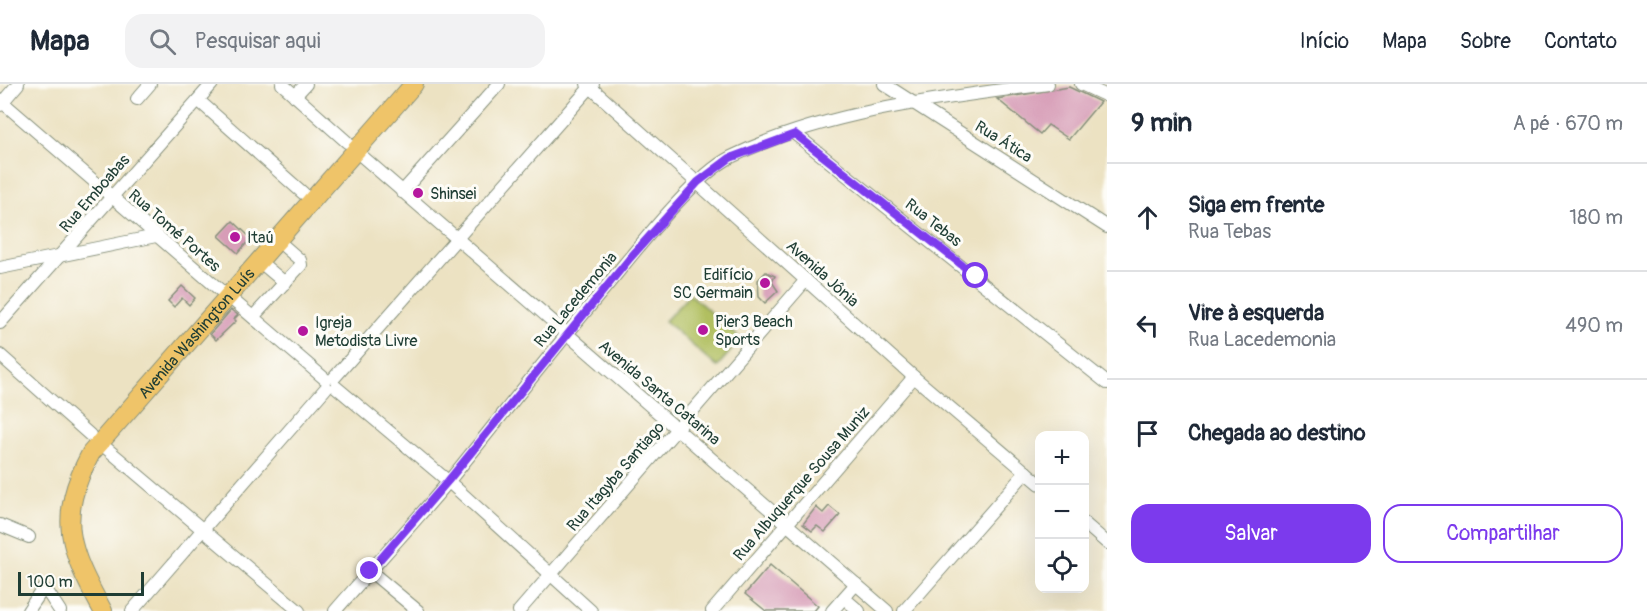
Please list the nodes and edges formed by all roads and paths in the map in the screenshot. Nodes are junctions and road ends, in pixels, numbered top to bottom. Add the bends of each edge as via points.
1 (18, 84) edge
2 (150, 84) edge
3 (212, 84) edge
4 (282, 84) edge
5 (306, 84) edge
6 (400, 84) edge
7 (414, 84) edge
8 (499, 84) edge
9 (884, 84) edge
10 (1048, 84) edge
11 (1081, 84) edge
12 (591, 85) edge
13 (295, 96) junction
14 (1107, 96) edge
15 (137, 99) dead end
16 (198, 100) junction
17 (1, 103) edge
18 (911, 103) junction
19 (795, 134) junction
20 (351, 146) junction
21 (698, 182) junction
22 (402, 192) junction
23 (303, 193) junction
24 (112, 197) junction
25 (1107, 227) edge
26 (156, 237) junction
27 (456, 237) junction
28 (278, 240) junction
29 (60, 256) junction
30 (259, 261) junction
31 (0, 268) edge
32 (806, 280) junction
33 (285, 283) junction
34 (224, 293) junction
35 (253, 317) junction
36 (0, 323) edge
37 (567, 334) junction
38 (0, 355) edge
39 (914, 377) junction
40 (330, 383) junction
41 (1107, 383) edge
42 (678, 429) junction
43 (95, 439) junction
44 (1026, 472) junction
45 (1035, 480) edge
46 (448, 481) junction
47 (788, 524) junction
48 (0, 525) edge
49 (1089, 527) edge
50 (203, 530) junction
51 (29, 537) dead end
52 (1107, 543) edge
53 (370, 571) junction
54 (550, 576) junction
55 (856, 584) junction
56 (844, 597) junction
57 (88, 608) edge
58 (28, 611) edge
59 (60, 611) edge
60 (103, 611) edge
61 (132, 611) edge
62 (299, 611) edge
63 (335, 611) edge
64 (418, 611) edge
65 (519, 611) edge
66 (591, 611) edge
67 (712, 611) edge
68 (832, 611) edge
69 (859, 611) edge
70 (887, 611) edge
71 (904, 611) edge

1 - 17 street
2 - 15 street
3 - 16 street, Rua Emboabas
4 - 13 street, Avenida Santa Catarina
5 - 13 street
6 - 20 highway, Avenida Washington Luís
7 - 20 highway, Avenida Washington Luís
8 - 22 street
9 - 18 street, Rua Ática
10 - 18 street, Rua Lacedemonia
11 - 14 street
12 - 21 street, Avenida Jônia
12 - 27 street
13 - 20 street, Avenida Santa Catarina
16 - 23 street
16 - 24 street, Rua Emboabas
17 - 24 street, Rua Tomé Portes
18 - 19 street, Rua Lacedemonia via 848,116
18 - 25 street, Rua Ática
19 - 21 street, Rua Lacedemonia via 730,158
19 - 41 street, Rua Tebas
20 - 22 street, Avenida Santa Catarina
20 - 23 highway, Avenida Washington Luís
20 - 28 highway, Avenida Washington Luís
21 - 32 street, Avenida Jônia
21 - 37 street, Rua Lacedemonia
22 - 27 street, Avenida Santa Catarina
23 - 34 highway, Avenida Washington Luís
24 - 26 street, Rua Tomé Portes
24 - 29 street, Rua Emboabas
26 - 29 street
26 - 34 street, Rua Tomé Portes
27 - 37 street, Avenida Santa Catarina
27 - 40 street
28 - 30 highway, Avenida Washington Luís
28 - 33 street via 302,263
29 - 31 street
29 - 36 street, Rua Emboabas
30 - 33 street
30 - 34 highway, Avenida Washington Luís
32 - 39 street, Avenida Jônia
32 - 42 street, Rua Itagyba Santiago
33 - 35 street
34 - 35 street, Rua Tomé Portes
34 - 43 highway, Avenida Washington Luís
35 - 40 street, Rua Tomé Portes
37 - 42 street, Avenida Santa Catarina
37 - 46 street, Rua Lacedemonia
38 - 43 street
39 - 44 street, Avenida Jônia
39 - 47 street, Rua Albuquerque Sousa Muniz
40 - 46 street, Rua Tomé Portes
40 - 50 street
42 - 47 street, Avenida Santa Catarina
42 - 54 street, Rua Itagyba Santiago
43 - 50 street
43 - 57 highway, Avenida Washington Luís via 75,459 58,517 65,554
43 - 60 highway, Avenida Washington Luís via 74,490 69,526 78,562
44 - 45 street, Avenida Jônia
44 - 71 street
46 - 53 street, Rua Lacedemonia
46 - 54 street, Rua Tomé Portes
47 - 55 street, Avenida Santa Catarina
47 - 67 street, Rua Albuquerque Sousa Muniz
48 - 51 street
49 - 52 street
50 - 61 street
50 - 62 street
53 - 63 street, Rua Lacedemonia
53 - 64 street
54 - 65 street, Rua Itagyba Santiago
54 - 66 street, Rua Tomé Portes
55 - 56 street
55 - 70 street, Avenida Santa Catarina
56 - 68 street
56 - 69 street
58 - 59 street via 40,592 47,591

